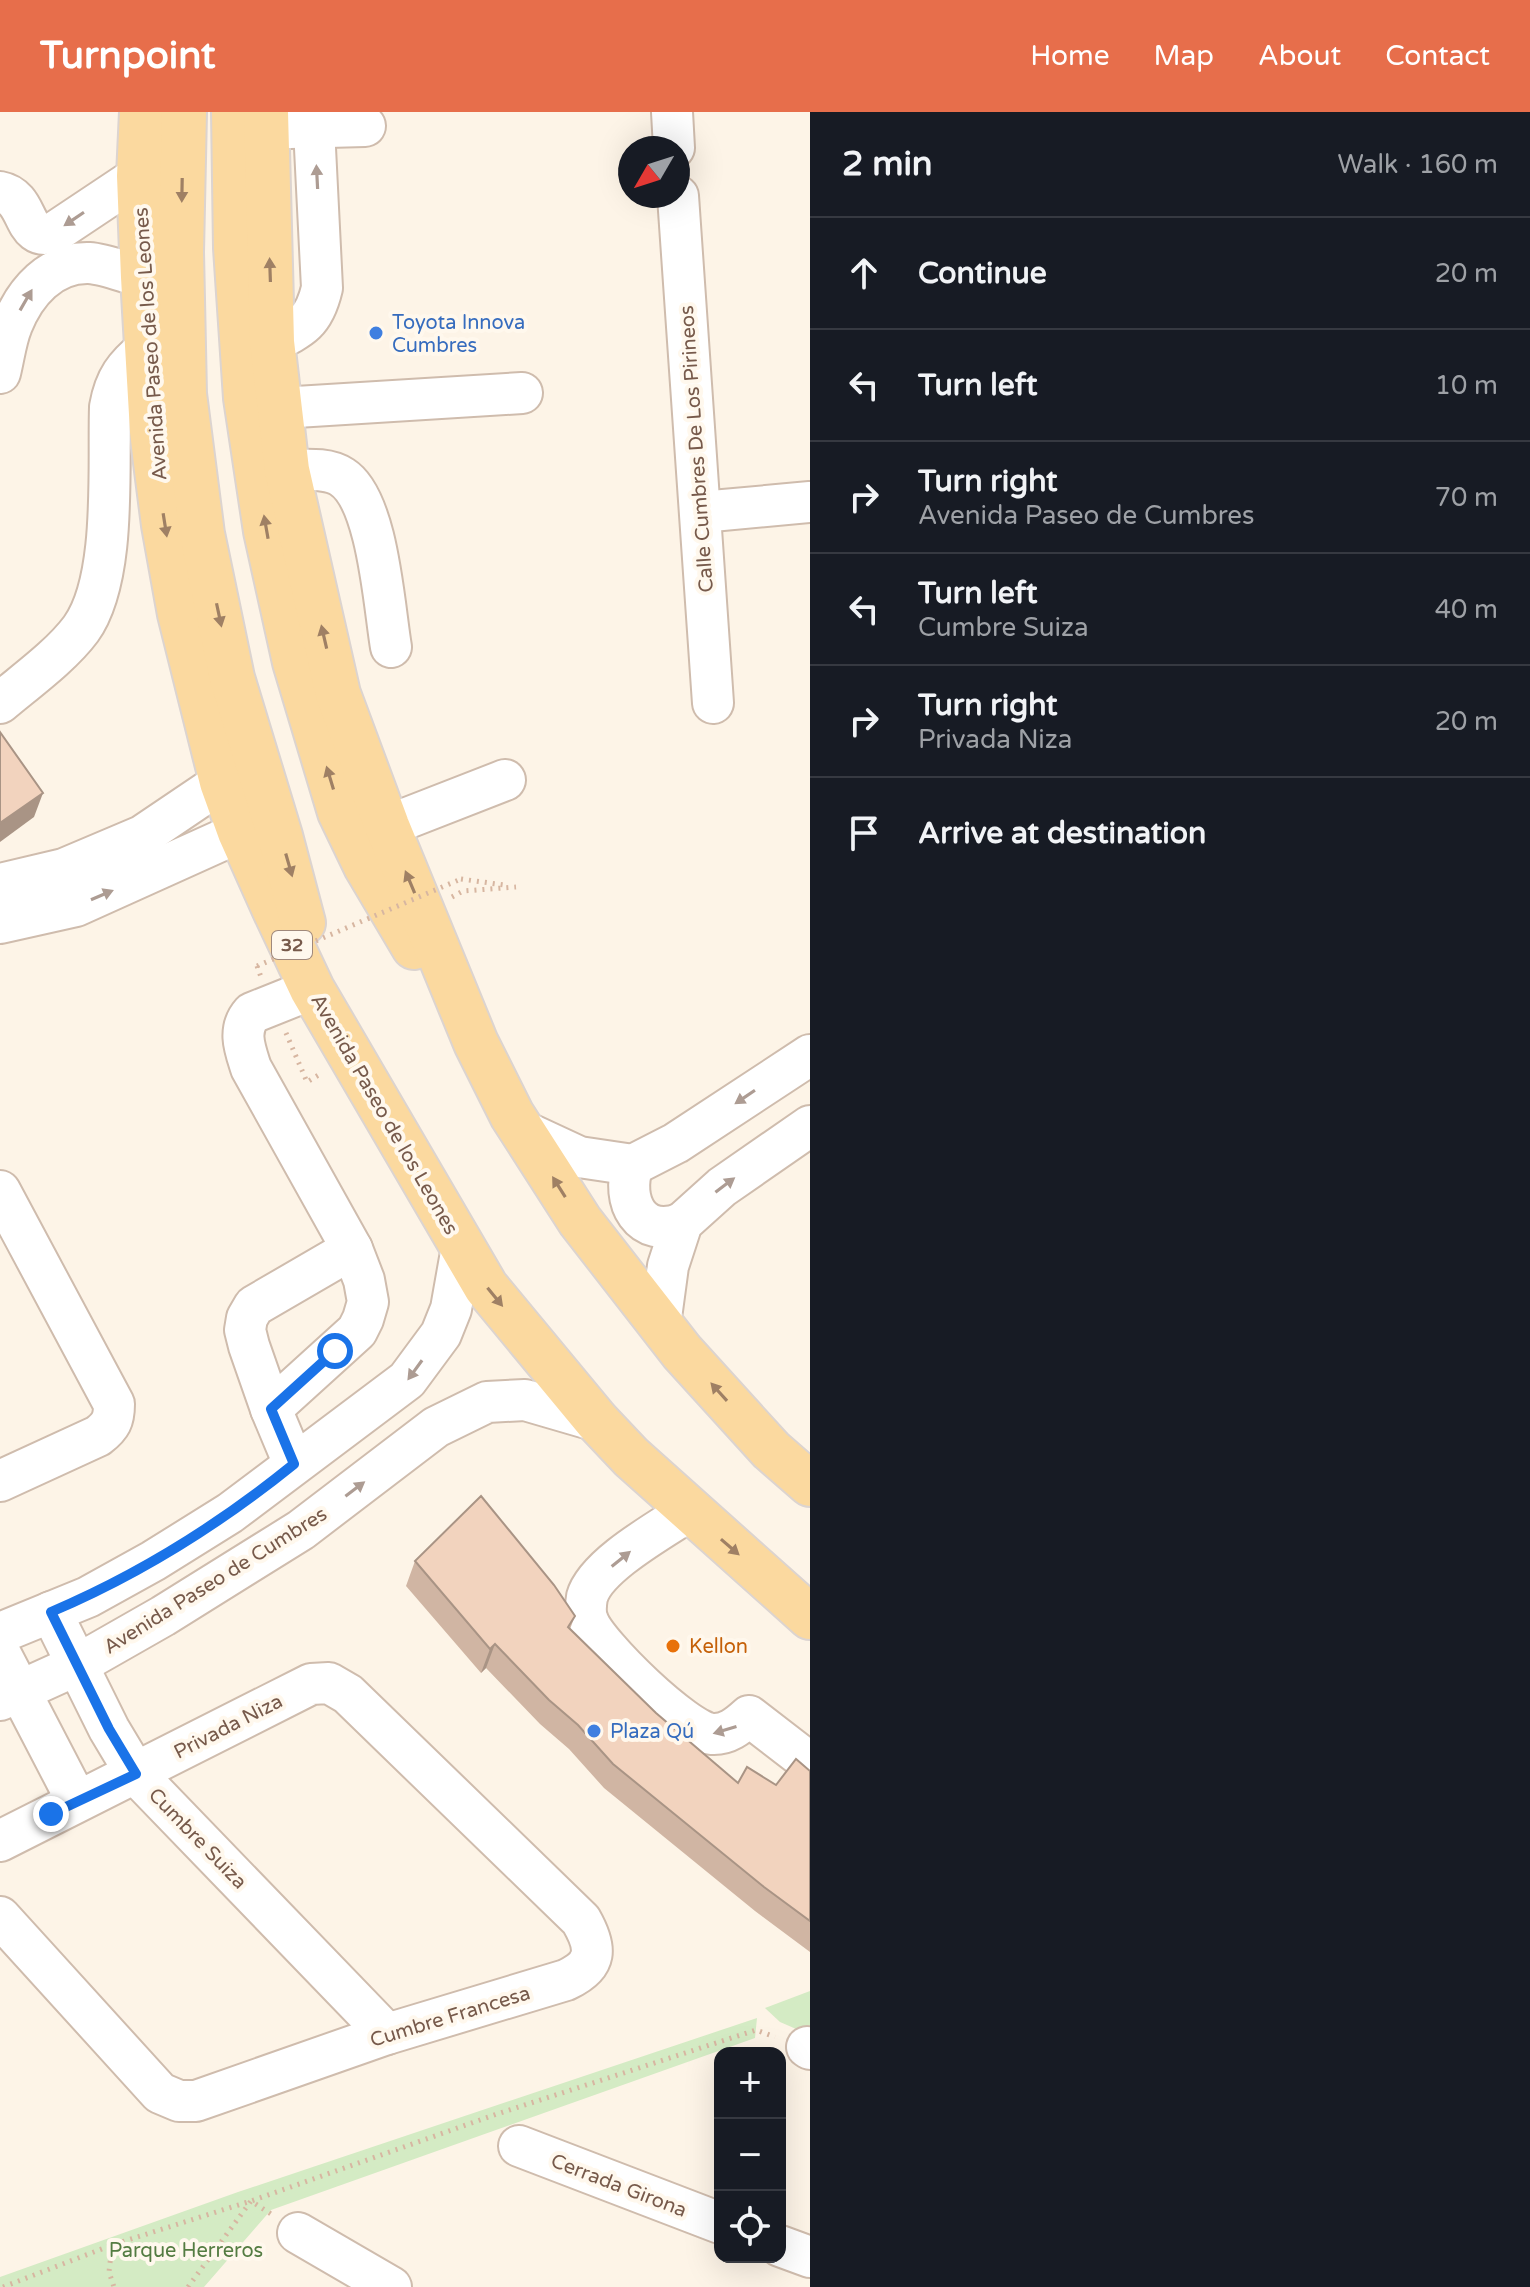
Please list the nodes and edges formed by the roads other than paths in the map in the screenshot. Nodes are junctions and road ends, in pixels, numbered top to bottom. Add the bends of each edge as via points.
1 (142, 112) edge
2 (184, 112) edge
3 (672, 112) edge
4 (255, 117) edge
5 (365, 126) dead end
6 (314, 128) junction
7 (673, 136) edge
8 (139, 176) junction
9 (0, 192) edge
10 (679, 208) edge
11 (143, 277) junction
12 (272, 342) junction
13 (147, 348) junction
14 (0, 373) edge
15 (522, 393) dead end
16 (280, 408) junction
17 (287, 470) junction
18 (810, 502) edge
19 (701, 512) junction
20 (391, 647) dead end
21 (0, 703) edge
22 (713, 703) dead end
23 (505, 780) dead end
24 (222, 782) junction
25 (387, 826) junction
26 (240, 832) junction
27 (152, 853) junction
28 (0, 884) edge
29 (45, 893) junction
30 (404, 906) junction
31 (0, 923) edge
32 (310, 983) junction
33 (810, 1055) edge
34 (810, 1126) edge
35 (523, 1131) junction
36 (633, 1165) junction
37 (0, 1191) edge
38 (682, 1223) junction
39 (462, 1247) junction
40 (352, 1249) junction
41 (660, 1325) junction
42 (271, 1409) junction
43 (597, 1421) junction
44 (294, 1464) junction
45 (0, 1481) edge
46 (810, 1484) edge
47 (689, 1511) junction
48 (51, 1612) junction
49 (810, 1617) edge
50 (0, 1633) edge
51 (0, 1653) edge
52 (77, 1665) junction
53 (329, 1683) joint
54 (10, 1696) edge
55 (810, 1763) edge
56 (136, 1774) junction
57 (77, 1801) junction
58 (0, 1841) edge
59 (0, 1917) edge
60 (387, 2034) junction
61 (519, 2146) dead end
62 (714, 2221) edge
63 (298, 2233) road end
64 (786, 2248) edge
65 (810, 2257) edge
66 (391, 2287) edge

1 - 8 main road, Avenida Paseo de los Leones / 32
2 -> 32 main road via 184,394 202,534 232,678 303,915
3 - 7 street
4 - 6 street
12 -> 4 main road
30 -> 4 main road via 340,812 295,662 266,531 246,398 236,248
5 - 6 street
12 -> 6 street via 310,319 322,288
8 -> 9 street via 46,235 35,232 19,202
8 - 11 main road, Avenida Paseo de los Leones / 32
10 - 19 street, Calle Cumbres De Los Pirineos
11 - 13 main road, Avenida Paseo de los Leones / 32
14 -> 11 street via 12,325 33,287 51,273 90,263
12 - 16 main road
13 - 21 street via 128,363 114,386 107,537 93,604 81,629
13 -> 24 main road, Avenida Paseo de los Leones / 32 via 164,525
15 - 16 street
16 - 17 main road
17 - 20 street via 339,475 361,497 377,556
25 -> 17 main road via 338,694
18 - 19 street
19 - 22 street, Calle Cumbres De Los Pirineos
23 - 25 street
24 - 26 main road, Avenida Paseo de los Leones / 32
24 - 27 street
30 -> 25 main road
26 - 27 street
26 - 32 main road, Avenida Paseo de los Leones / 32
27 - 29 street via 76,906
28 - 29 street
29 - 31 street
30 - 35 main road
32 - 39 main road, Avenida Paseo de los Leones / 32
32 - 40 street via 252,1013 242,1036 251,1068
33 -> 36 street via 676,1143
38 -> 34 street via 722,1187
35 - 36 street via 579,1157
41 -> 35 main road via 580,1221
36 - 38 street via 627,1184 635,1210 655,1228
37 - 45 street via 114,1404 114,1419 98,1436
38 - 41 street via 668,1266
39 -> 43 main road, Avenida Paseo de los Leones / 32 via 486,1287
39 -> 44 street via 441,1334 407,1380
40 - 42 street via 368,1302 357,1331
40 - 42 street via 254,1306 247,1318 249,1346
46 -> 41 main road via 771,1450
42 - 44 street
43 - 47 main road, Avenida Paseo de los Leones / 32
52 -> 43 street, Avenida Paseo de Cumbres via 261,1556 436,1427 487,1402 525,1400
44 - 48 street via 230,1513 153,1561
47 -> 49 main road, Avenida Paseo de los Leones / 32
55 -> 47 street via 749,1716 724,1733 709,1734 679,1719 588,1621 588,1596 603,1574
48 - 50 street
48 - 52 street, Cumbre Suiza
51 - 54 street
52 - 54 street, Avenida Paseo de Cumbres
52 - 56 street, Cumbre Suiza
53 - 56 street, Privada Niza via 311,1684
53 - 60 street, Cumbre Francesa via 348,1694 581,1920 592,1939 592,1958 582,1972 566,1980
54 - 57 street
56 - 57 street, Privada Niza
56 - 60 street, Cumbre Suiza
57 - 58 street, Privada Niza
59 - 60 street, Cumbre Francesa via 160,2093 179,2101 196,2101
61 - 62 street, Cerrada Girona
63 - 66 street
64 - 65 street

